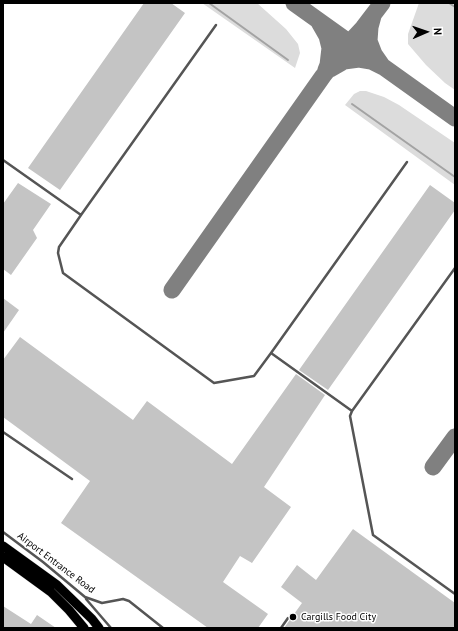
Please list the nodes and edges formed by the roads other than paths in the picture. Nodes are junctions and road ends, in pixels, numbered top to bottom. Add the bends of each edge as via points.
1 (216, 25) dead end
2 (3, 160) edge
3 (407, 162) dead end
4 (81, 216) junction
5 (455, 268) edge
6 (271, 353) junction
7 (352, 411) junction
8 (3, 432) edge
9 (72, 479) dead end
10 (3, 532) edge
11 (3, 546) edge
12 (3, 557) edge
13 (455, 594) edge
14 (85, 597) junction
15 (288, 618) dead end
16 (84, 628) edge
17 (99, 628) edge
18 (111, 628) edge
19 (163, 628) edge
20 (281, 628) edge

1 - 4 lane
2 - 4 lane
3 - 6 lane
4 - 6 lane via 59,247 63,273 214,383 254,376
5 - 7 lane
6 - 7 lane
7 - 13 lane via 350,416 373,535
8 - 9 lane
10 - 14 lane, Airport Entrance Road
11 - 17 main road via 57,585
12 - 16 main road via 51,592
14 - 18 lane
14 - 19 lane, Airport Entrance Road via 102,603 123,599 129,601
15 - 20 lane

